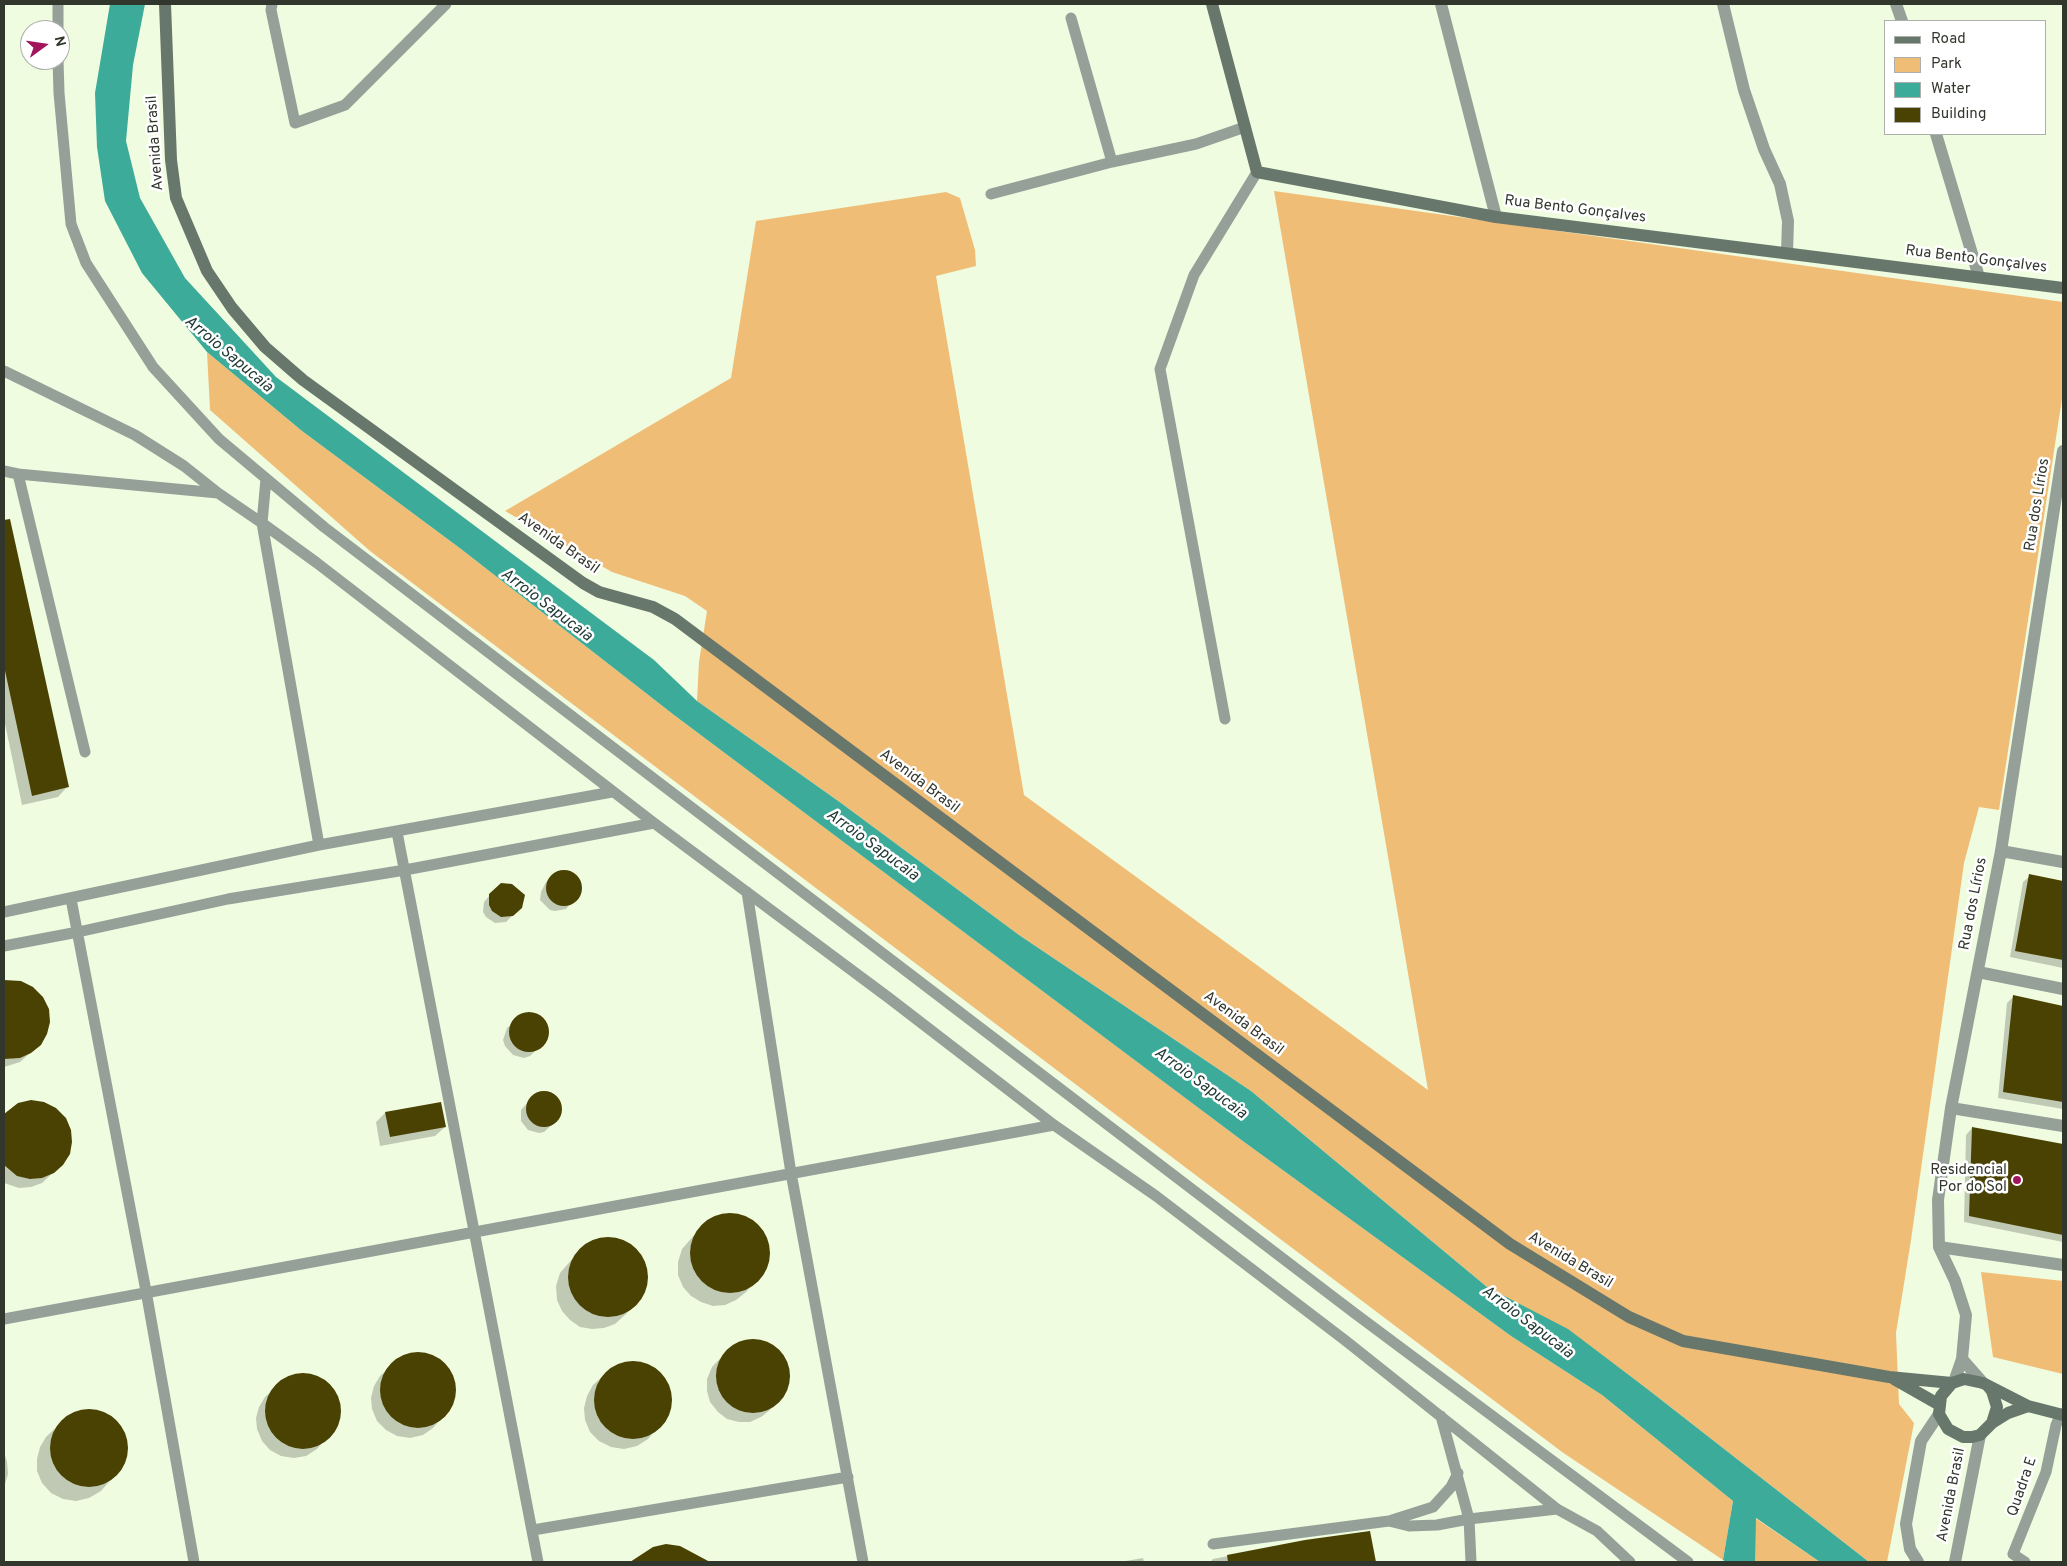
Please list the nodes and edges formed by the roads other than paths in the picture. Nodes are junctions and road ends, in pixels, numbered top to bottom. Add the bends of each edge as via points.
1 (58, 4) edge
2 (165, 4) edge
3 (272, 4) edge
4 (446, 4) edge
5 (1212, 4) edge
6 (1440, 4) edge
7 (1723, 4) edge
8 (1896, 4) edge
9 (1071, 18) dead end
10 (58, 20) edge
11 (1902, 20) edge
12 (58, 70) edge
13 (1245, 127) junction
14 (1936, 135) edge
15 (1112, 162) junction
16 (1257, 172) junction
17 (991, 194) dead end
18 (1496, 217) junction
19 (1787, 253) junction
20 (1979, 277) junction
21 (2063, 288) edge
22 (4, 371) edge
23 (2063, 451) edge
24 (4, 471) edge
25 (18, 474) junction
26 (266, 478) junction
27 (218, 493) junction
28 (262, 523) junction
29 (1225, 719) dead end
30 (85, 752) dead end
31 (612, 792) junction
32 (654, 823) junction
33 (396, 832) junction
34 (319, 845) junction
35 (2000, 851) junction
36 (2063, 862) edge
37 (405, 870) junction
38 (747, 892) junction
39 (72, 899) junction
40 (4, 912) edge
41 (78, 932) junction
42 (4, 946) edge
43 (1978, 972) junction
44 (2063, 989) edge
45 (1951, 1108) junction
46 (1054, 1125) junction
47 (2063, 1126) edge
48 (791, 1173) junction
49 (475, 1232) junction
50 (1939, 1247) junction
51 (2063, 1264) edge
52 (146, 1291) junction
53 (4, 1319) edge
54 (1962, 1360) junction
55 (1889, 1377) junction
56 (1953, 1382) junction
57 (1985, 1384) junction
58 (2028, 1406) junction
59 (1939, 1409) junction
60 (2062, 1415) edge
61 (1441, 1416) junction
62 (1992, 1423) junction
63 (1980, 1435) junction
64 (1458, 1473) junction
65 (848, 1477) junction
66 (1557, 1509) junction
67 (1469, 1519) junction
68 (1389, 1520) junction
69 (533, 1530) junction
70 (1213, 1544) dead end
71 (194, 1562) edge
72 (538, 1562) edge
73 (863, 1562) edge
74 (1471, 1562) edge
75 (1630, 1562) edge
76 (1688, 1562) edge
77 (1918, 1562) edge
78 (1955, 1562) edge
79 (2025, 1562) edge

1 - 10 lane
2 - 55 main road, Avenida Brasil via 171,160 176,198 207,272 232,308 265,347 303,380 583,583 599,592 653,607 675,619 1510,1244 1629,1316 1682,1342
3 - 4 lane via 295,123 345,105
5 - 13 main road
6 - 18 street
7 - 19 street via 1744,90 1780,184 1788,221
8 - 11 street
9 - 15 lane
12 - 26 lane via 71,224 86,264 153,367 219,439
13 - 15 lane via 1196,144
13 - 16 main road
14 - 20 street
15 - 17 lane
16 - 18 main road, Rua Bento Gonçalves
16 - 29 lane via 1194,275 1160,369
18 - 19 main road, Rua Bento Gonçalves
19 - 20 main road, Rua Bento Gonçalves
20 - 21 main road, Rua Bento Gonçalves
22 - 27 lane via 135,435 184,466
23 - 35 street, Rua dos Lírios
24 - 25 lane
25 - 27 lane
25 - 30 lane
26 - 28 lane
26 - 76 lane via 324,528 1361,1318
27 - 28 lane
28 - 31 lane
28 - 34 lane
31 - 32 lane
31 - 33 lane
32 - 37 lane
32 - 38 lane
33 - 34 lane
33 - 37 lane
34 - 39 lane
35 - 36 street
35 - 43 street, Rua dos Lírios
37 - 41 lane via 228,898
37 - 49 lane
38 - 46 lane
38 - 48 lane
39 - 40 lane
39 - 41 lane
41 - 42 lane
41 - 52 lane
43 - 44 street
43 - 45 street, Rua dos Lírios
45 - 47 street
45 - 50 street, Rua dos Lírios via 1938,1200
46 - 48 lane
46 - 61 lane via 1156,1196
48 - 49 lane
48 - 65 lane
49 - 52 lane
49 - 69 lane
50 - 51 street
50 - 54 street, Rua dos Lírios via 1966,1315
52 - 53 lane
52 - 71 lane
54 - 56 street, Rua dos Lírios
54 - 57 street
55 - 56 main road, Avenida Brasil
55 - 59 main road, Avenida Brasil
56 - 57 main road via 1964,1378
56 - 59 main road via 1941,1396
57 - 58 main road
57 - 62 main road via 1992,1391 1997,1407
58 - 60 main road
58 - 62 main road
59 - 63 main road via 1948,1429 1955,1434 1963,1437
59 - 77 street via 1921,1441 1906,1524 1910,1549
60 - 79 lane, Quadra E via 2056,1425 2043,1480 2013,1554
61 - 64 lane
61 - 66 lane
62 - 63 main road
63 - 78 street, Avenida Brasil
64 - 67 lane
64 - 68 lane via 1451,1487 1433,1507
65 - 69 lane
65 - 73 lane
66 - 67 lane
66 - 75 lane via 1597,1532
67 - 68 lane via 1409,1526
67 - 74 lane
68 - 70 lane
69 - 72 lane

